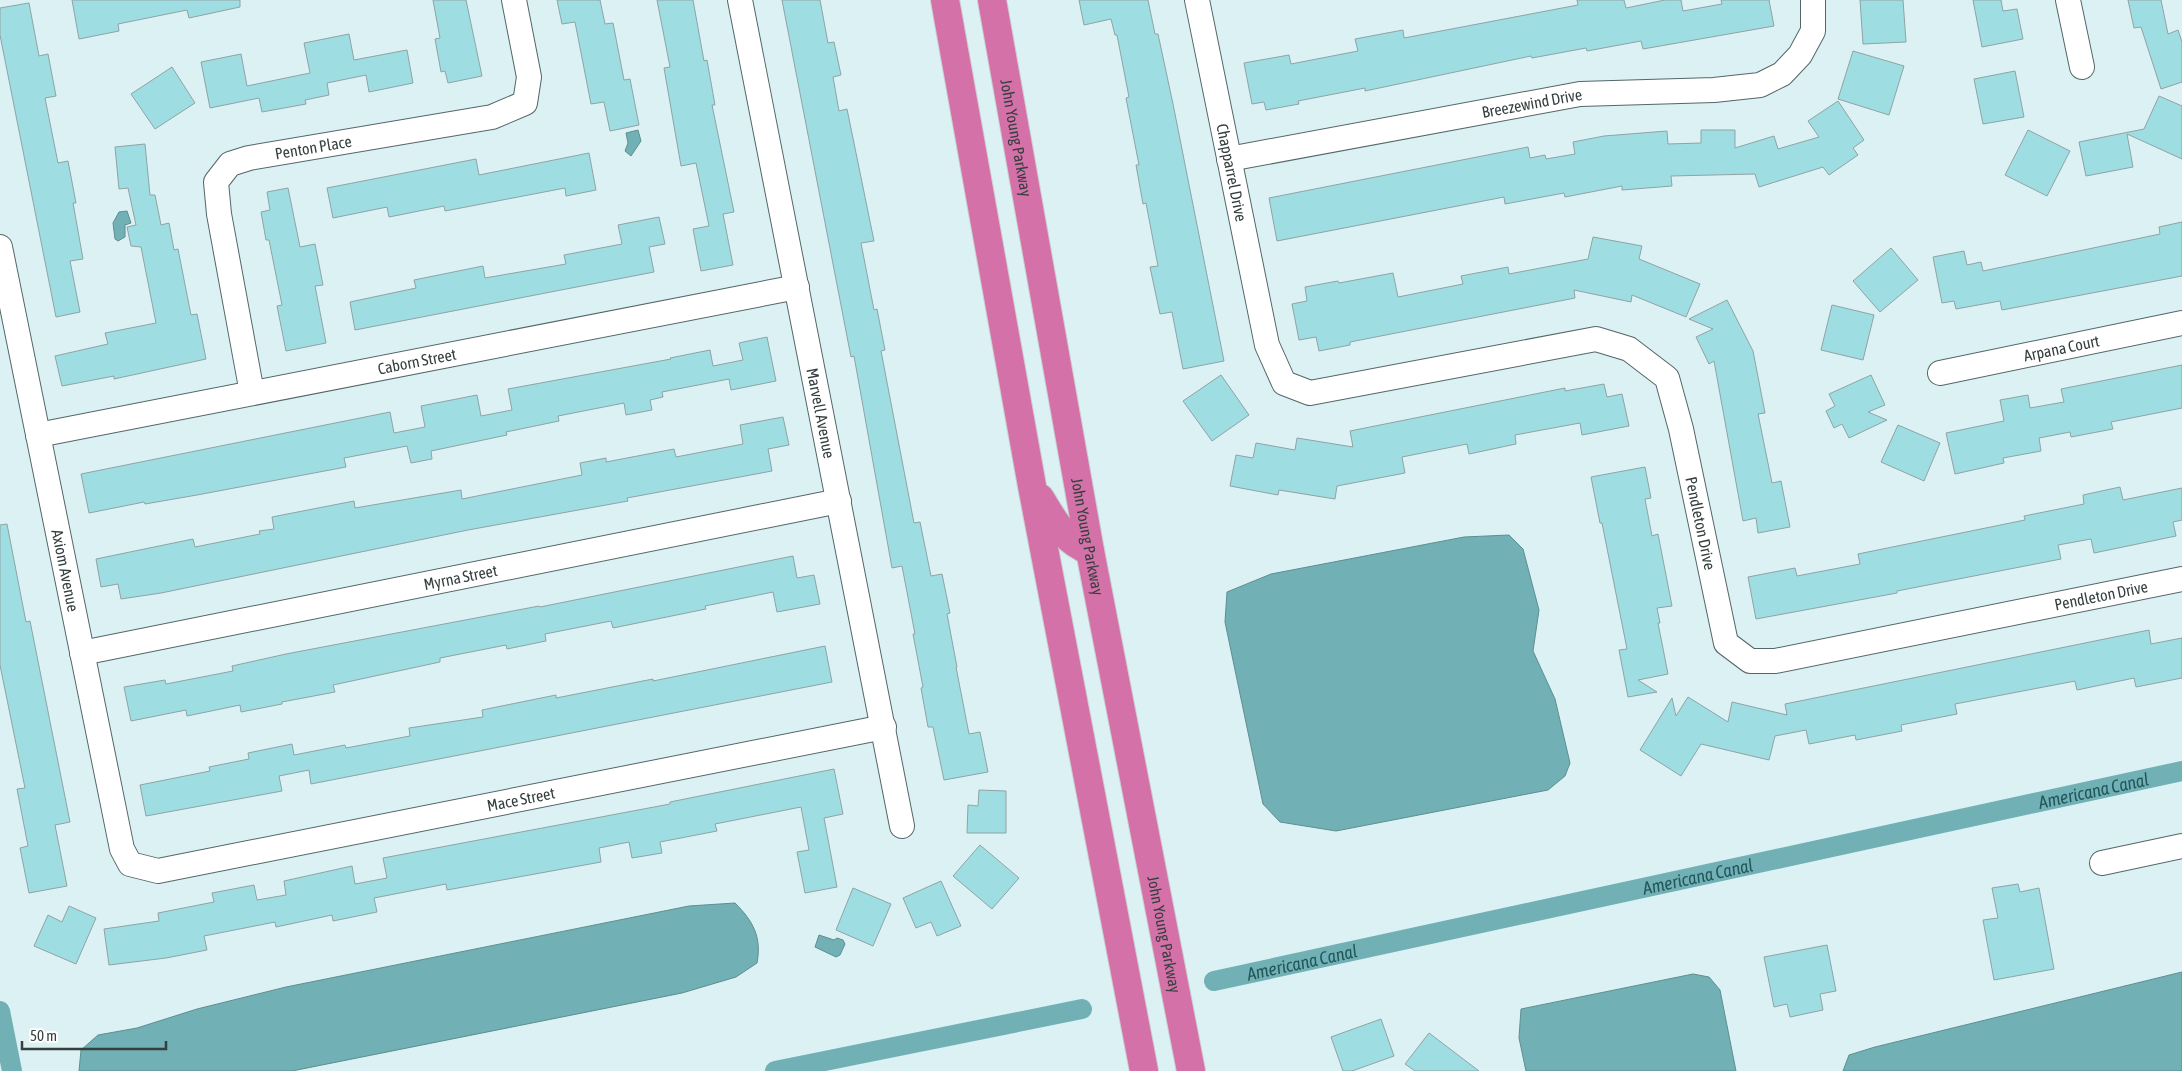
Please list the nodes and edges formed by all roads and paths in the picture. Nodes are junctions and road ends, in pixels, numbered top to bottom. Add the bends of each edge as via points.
1 (514, 0) edge
2 (740, 0) edge
3 (946, 0) edge
4 (992, 0) edge
5 (1197, 0) edge
6 (1813, 0) edge
7 (2068, 0) edge
8 (2082, 67) dead end
9 (1228, 159) junction
10 (0, 247) edge
11 (797, 287) junction
12 (2182, 323) edge
13 (1267, 345) joint
14 (1940, 373) dead end
15 (252, 393) junction
16 (38, 435) junction
17 (1032, 486) junction
18 (839, 501) junction
19 (1090, 551) junction
20 (2182, 578) edge
21 (82, 653) junction
22 (884, 727) junction
23 (902, 826) dead end
24 (2182, 846) edge
25 (2102, 863) dead end
26 (158, 871) joint
27 (1144, 1071) edge
28 (1191, 1071) edge

1 - 15 street, Penton Place via 529,77 525,103 492,117 249,158 230,164 216,182
2 - 11 street, Marvell Avenue
3 - 17 highway
4 - 19 highway, John Young Parkway
5 - 9 street, Chapparrel Drive
6 - 9 street, Breezewind Drive via 1813,31 1800,56 1782,74 1760,85 1714,90 1580,94
7 - 8 street
9 - 13 street, Chapparrel Drive
10 - 16 street, Axiom Avenue
11 - 15 street, Caborn Street
11 - 18 street, Marvell Avenue
12 - 14 street, Arpana Court
13 - 20 street, Pendleton Drive via 1284,383 1310,393 1596,339 1629,349 1667,378 1681,429 1726,643 1750,661 1775,661
15 - 16 street, Caborn Street
16 - 21 street, Axiom Avenue
17 - 19 highway via 1063,533
17 - 27 highway
18 - 21 street, Myrna Street
18 - 22 street, Marvell Avenue
19 - 28 highway, John Young Parkway
21 - 26 street, Axiom Avenue via 122,849 130,864
22 - 23 street, Marvell Avenue
22 - 26 street, Mace Street
24 - 25 street

